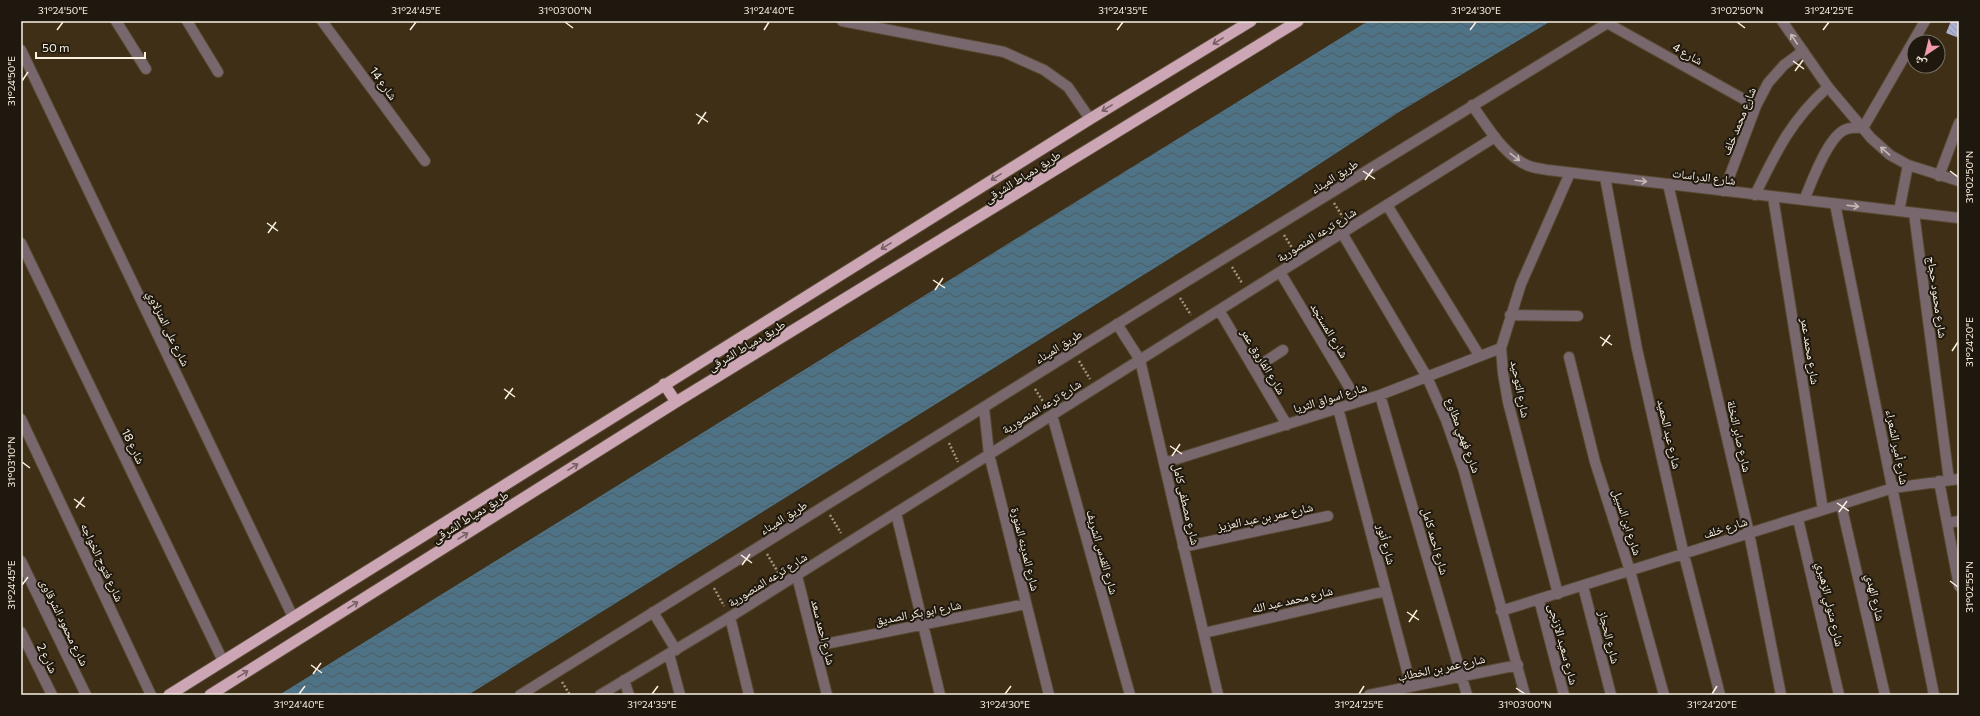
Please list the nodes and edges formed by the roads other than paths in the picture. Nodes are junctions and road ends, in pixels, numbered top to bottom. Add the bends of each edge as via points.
1 (116, 21) edge
2 (187, 21) edge
3 (322, 21) edge
4 (842, 21) edge
5 (1251, 21) edge
6 (1298, 21) edge
7 (1782, 21) edge
8 (1925, 21) edge
9 (1609, 22) edge
10 (21, 50) edge
11 (1803, 52) junction
12 (146, 69) dead end
13 (218, 72) dead end
14 (1828, 87) junction
15 (1472, 105) junction
16 (1756, 106) junction
17 (1090, 119) junction
18 (1959, 123) edge
19 (1863, 128) junction
20 (1495, 137) junction
21 (425, 161) dead end
22 (1908, 165) junction
23 (1570, 173) junction
24 (1939, 176) junction
25 (1605, 177) junction
26 (1959, 181) edge
27 (1668, 184) junction
28 (1724, 191) junction
29 (1755, 195) junction
30 (1773, 197) junction
31 (1804, 200) junction
32 (1835, 204) junction
33 (1387, 205) junction
34 (1898, 211) junction
35 (1914, 213) junction
36 (1959, 218) edge
37 (1346, 230) junction
38 (21, 243) edge
39 (1280, 272) junction
40 (1219, 310) junction
41 (1510, 315) junction
42 (1578, 316) dead end
43 (1117, 324) junction
44 (1501, 348) junction
45 (1283, 350) dead end
46 (1480, 356) junction
47 (1569, 357) dead end
48 (1140, 360) junction
49 (1254, 369) junction
50 (1427, 377) junction
51 (664, 384) junction
52 (1380, 395) junction
53 (676, 402) junction
54 (1358, 402) junction
55 (984, 408) junction
56 (1338, 408) junction
57 (1052, 415) junction
58 (21, 419) edge
59 (1287, 425) junction
60 (989, 454) junction
61 (1164, 464) junction
62 (1954, 479) edge
63 (1938, 481) junction
64 (1893, 488) junction
65 (1841, 504) junction
66 (1823, 510) junction
67 (896, 513) junction
68 (1328, 516) dead end
69 (1798, 519) junction
70 (1959, 521) edge
71 (1947, 523) junction
72 (1749, 533) junction
73 (1183, 547) junction
74 (1684, 555) junction
75 (21, 561) edge
76 (1630, 571) junction
77 (797, 576) junction
78 (1584, 586) junction
79 (1959, 586) edge
80 (1386, 591) junction
81 (1558, 594) junction
82 (1539, 599) junction
83 (1026, 604) junction
84 (1501, 611) junction
85 (653, 612) junction
86 (730, 617) junction
87 (293, 618) junction
88 (923, 624) junction
89 (21, 632) edge
90 (1204, 633) junction
91 (815, 646) junction
92 (672, 652) junction
93 (223, 661) junction
94 (1518, 665) junction
95 (1462, 676) junction
96 (624, 680) junction
97 (1411, 686) junction
98 (52, 695) edge
99 (86, 695) edge
100 (151, 695) edge
101 (169, 695) edge
102 (210, 695) edge
103 (520, 695) edge
104 (600, 695) edge
105 (629, 695) edge
106 (680, 695) edge
107 (749, 695) edge
108 (827, 695) edge
109 (940, 695) edge
110 (1049, 695) edge
111 (1130, 695) edge
112 (1218, 695) edge
113 (1369, 695) edge
114 (1467, 695) edge
115 (1525, 695) edge
116 (1564, 695) edge
117 (1611, 695) edge
118 (1664, 695) edge
119 (1720, 695) edge
120 (1781, 695) edge
121 (1839, 695) edge
122 (1885, 695) edge
123 (1934, 695) edge

1 - 12 street
2 - 13 street
3 - 21 street, شارع 14
4 - 17 street via 1004,52 1044,70 1068,87
5 -> 17 highway, طريق دمياط الشرقى
6 - 53 highway, طريق دمياط الشرقى
11 -> 7 street
8 - 19 street
9 - 15 street, طريق الميناء
9 - 16 street, شارع 4
10 - 87 street, شارع على المنزلاوي
11 - 14 street
11 - 16 street, شارع محمد خلف via 1784,65 1768,83
14 - 19 street
14 - 29 street via 1808,105 1791,127
15 - 20 street, شارع الدراسات
15 - 43 street, طريق الميناء
16 - 28 street, شارع محمد خلف
17 -> 51 highway, طريق دمياط الشرقى
18 - 24 street
22 -> 19 street via 1890,155
19 - 31 street via 1846,128 1834,139
20 -> 23 street, شارع الدراسات via 1514,158 1530,166
20 - 33 street, شارع ترعه المنصورية
22 - 24 street
22 - 34 street
23 - 25 street, شارع الدراسات
23 - 41 street, شارع التوحيد
24 - 26 street
25 -> 27 street, شارع الدراسات
25 - 74 street, شارع عبد الحميد via 1637,349
27 - 28 street, شارع الدراسات
27 - 72 street, شارع صابر النخلة
28 - 29 street, شارع الدراسات
29 - 30 street, شارع الدراسات
30 - 31 street, شارع الدراسات
30 - 66 street, شارع محمد عمر
31 - 32 street, شارع الدراسات
32 -> 34 street, شارع الدراسات
32 - 64 street, شارع أمير الشعراء
33 - 37 street, شارع ترعه المنصورية
33 - 46 street
34 - 35 street, شارع الدراسات
35 - 36 street, شارع الدراسات
35 - 62 street, شارع محمود حجاج
37 - 39 street, شارع ترعه المنصورية
37 - 50 street, شارع فهمي مطاوع
38 - 93 street, شارع 18
39 - 40 street, شارع ترعه المنصورية
39 - 54 street, شارع المستجد
40 - 48 street, شارع ترعه المنصورية
40 - 49 street, شارع الفاروق عمر
41 - 42 street
41 - 44 street, شارع التوحيد
43 - 48 street, شارع مصطفى كامل
43 - 55 street, طريق الميناء
44 - 46 street, شارع اسواق الثريا
44 - 81 street, شارع التوحيد via 1502,373 1508,402
45 - 49 street
46 - 50 street, شارع اسواق الثريا
47 - 76 street, شارع ابن السبيل via 1594,462
48 - 57 street, شارع ترعه المنصورية
48 - 61 street, شارع مصطفى كامل
49 - 59 street, شارع الفاروق عمر
50 - 52 street, شارع اسواق الثريا
50 - 84 street, شارع فهمي مطاوع via 1463,468
51 - 53 highway
51 - 87 highway, طريق دمياط الشرقى
52 - 54 street, شارع اسواق الثريا
52 - 95 street, شارع احمد كامل
102 -> 53 highway, طريق دمياط الشرقى
54 - 56 street, شارع اسواق الثريا
55 - 60 street, شارع المدينه المنورة
55 - 85 street, طريق الميناء
56 - 59 street, شارع اسواق الثريا
56 - 80 street, شارع أنور
57 - 60 street, شارع ترعه المنصورية
57 - 111 street, شارع القدس الشريف
58 - 100 street, شارع فتوح الخواجه
59 - 61 street, شارع اسواق الثريا
60 - 67 street, شارع ترعه المنصورية
60 - 83 street, شارع المدينه المنورة
61 - 73 street, شارع مصطفى كامل
62 - 63 street, شارع خلف
63 - 64 street, شارع خلف
63 - 71 street
64 - 65 street, شارع خلف
64 - 123 street, شارع أمير الشعراء
65 - 66 street, شارع خلف
65 - 122 street, شارع الهدي
66 - 69 street, شارع خلف
67 - 77 street, شارع ترعه المنصورية
67 - 88 street
68 - 73 street, شارع عمر بن عبد العزيز
69 - 72 street, شارع خلف
69 - 121 street, شارع متولي الزهيري
70 - 71 street
71 - 79 street
72 - 74 street, شارع خلف
72 - 120 street, شارع صابر النخلة
73 - 90 street, شارع مصطفى كامل
74 - 76 street, شارع خلف
74 - 119 street, شارع عبد الحميد
75 - 99 street, شارع محمود الشرقاوى
76 - 78 street, شارع خلف
76 - 118 street, شارع ابن السبيل
77 - 86 street, شارع ترعه المنصورية
77 - 91 street, شارع احمد سعد
78 - 81 street, شارع خلف
78 - 117 street, شارع الحجاز
80 - 90 street, شارع محمد عبد الله
80 - 97 street, شارع أنور
81 - 82 street, شارع خلف
82 - 84 street, شارع خلف
82 - 116 street, شارع سعيد الازنجى
83 - 88 street, شارع ابو بكر الصديق
83 - 110 street, شارع المدينه المنورة
84 - 94 street, شارع فهمي مطاوع
85 - 92 street
85 - 103 street, طريق الميناء
86 - 92 street, شارع ترعه المنصورية
86 - 107 street
87 - 93 highway, طريق دمياط الشرقى
88 - 91 street, شارع ابو بكر الصديق
88 - 109 street
89 - 98 street, شارع 2
90 - 112 street, شارع مصطفى كامل
91 - 108 street, شارع احمد سعد
92 - 96 street, شارع ترعه المنصورية
92 - 106 street
93 - 101 highway, طريق دمياط الشرقى
94 - 95 street, شارع عمر بن الخطاب
94 - 115 street, شارع فهمي مطاوع
95 - 97 street, شارع عمر بن الخطاب
95 - 114 street, شارع احمد كامل
96 - 104 street, شارع ترعه المنصورية
96 - 105 street
97 - 113 street, شارع عمر بن الخطاب

